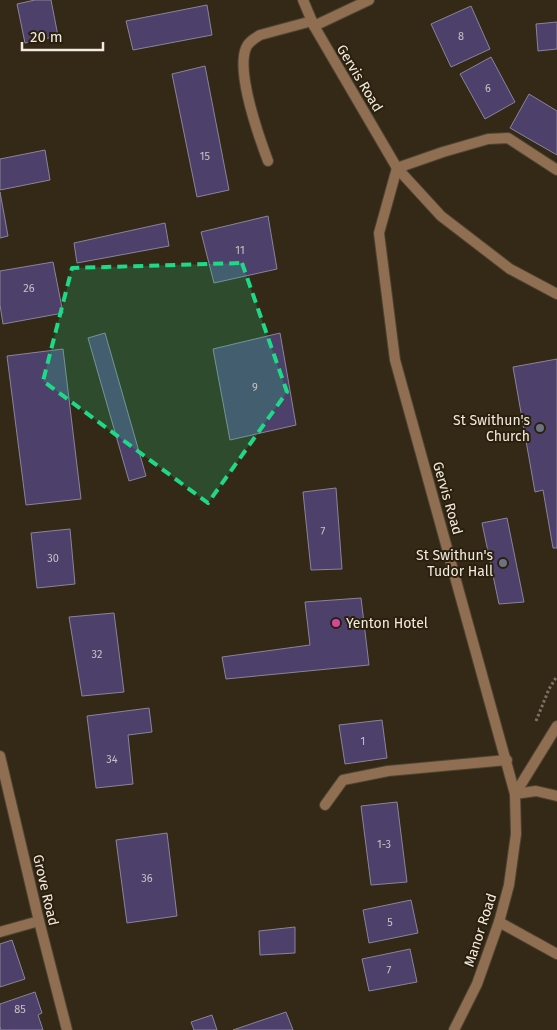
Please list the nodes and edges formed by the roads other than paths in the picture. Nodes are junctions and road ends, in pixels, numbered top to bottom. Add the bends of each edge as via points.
1 (303, 0) edge
2 (369, 0) edge
3 (313, 24) junction
4 (268, 161) dead end
5 (397, 168) junction
6 (557, 170) edge
7 (557, 294) edge
8 (557, 726) edge
9 (0, 756) edge
10 (507, 760) junction
11 (515, 794) junction
12 (557, 796) edge
13 (325, 805) dead end
14 (516, 834) joint
15 (39, 921) junction
16 (499, 922) junction
17 (0, 932) edge
18 (557, 954) edge
19 (68, 1030) edge
20 (454, 1030) edge

1 - 3 street, Gervis Road
2 - 3 street
3 - 4 street via 260,36 246,46 245,80 256,128
3 - 5 street, Gervis Road
5 - 6 street via 488,139 508,138
5 - 7 street, Gervis Road via 441,216 510,269
5 - 10 street, Gervis Road via 379,233 395,360
8 - 11 street
9 - 15 street, Grove Road
10 - 11 street, Gervis Road
10 - 13 street via 388,771 344,780
11 - 12 street via 536,791
11 - 14 street, Gervis Road
14 - 16 street, Manor Road via 509,885
15 - 17 street
15 - 19 street, Grove Road
16 - 18 street
16 - 20 street, Manor Road via 477,984

